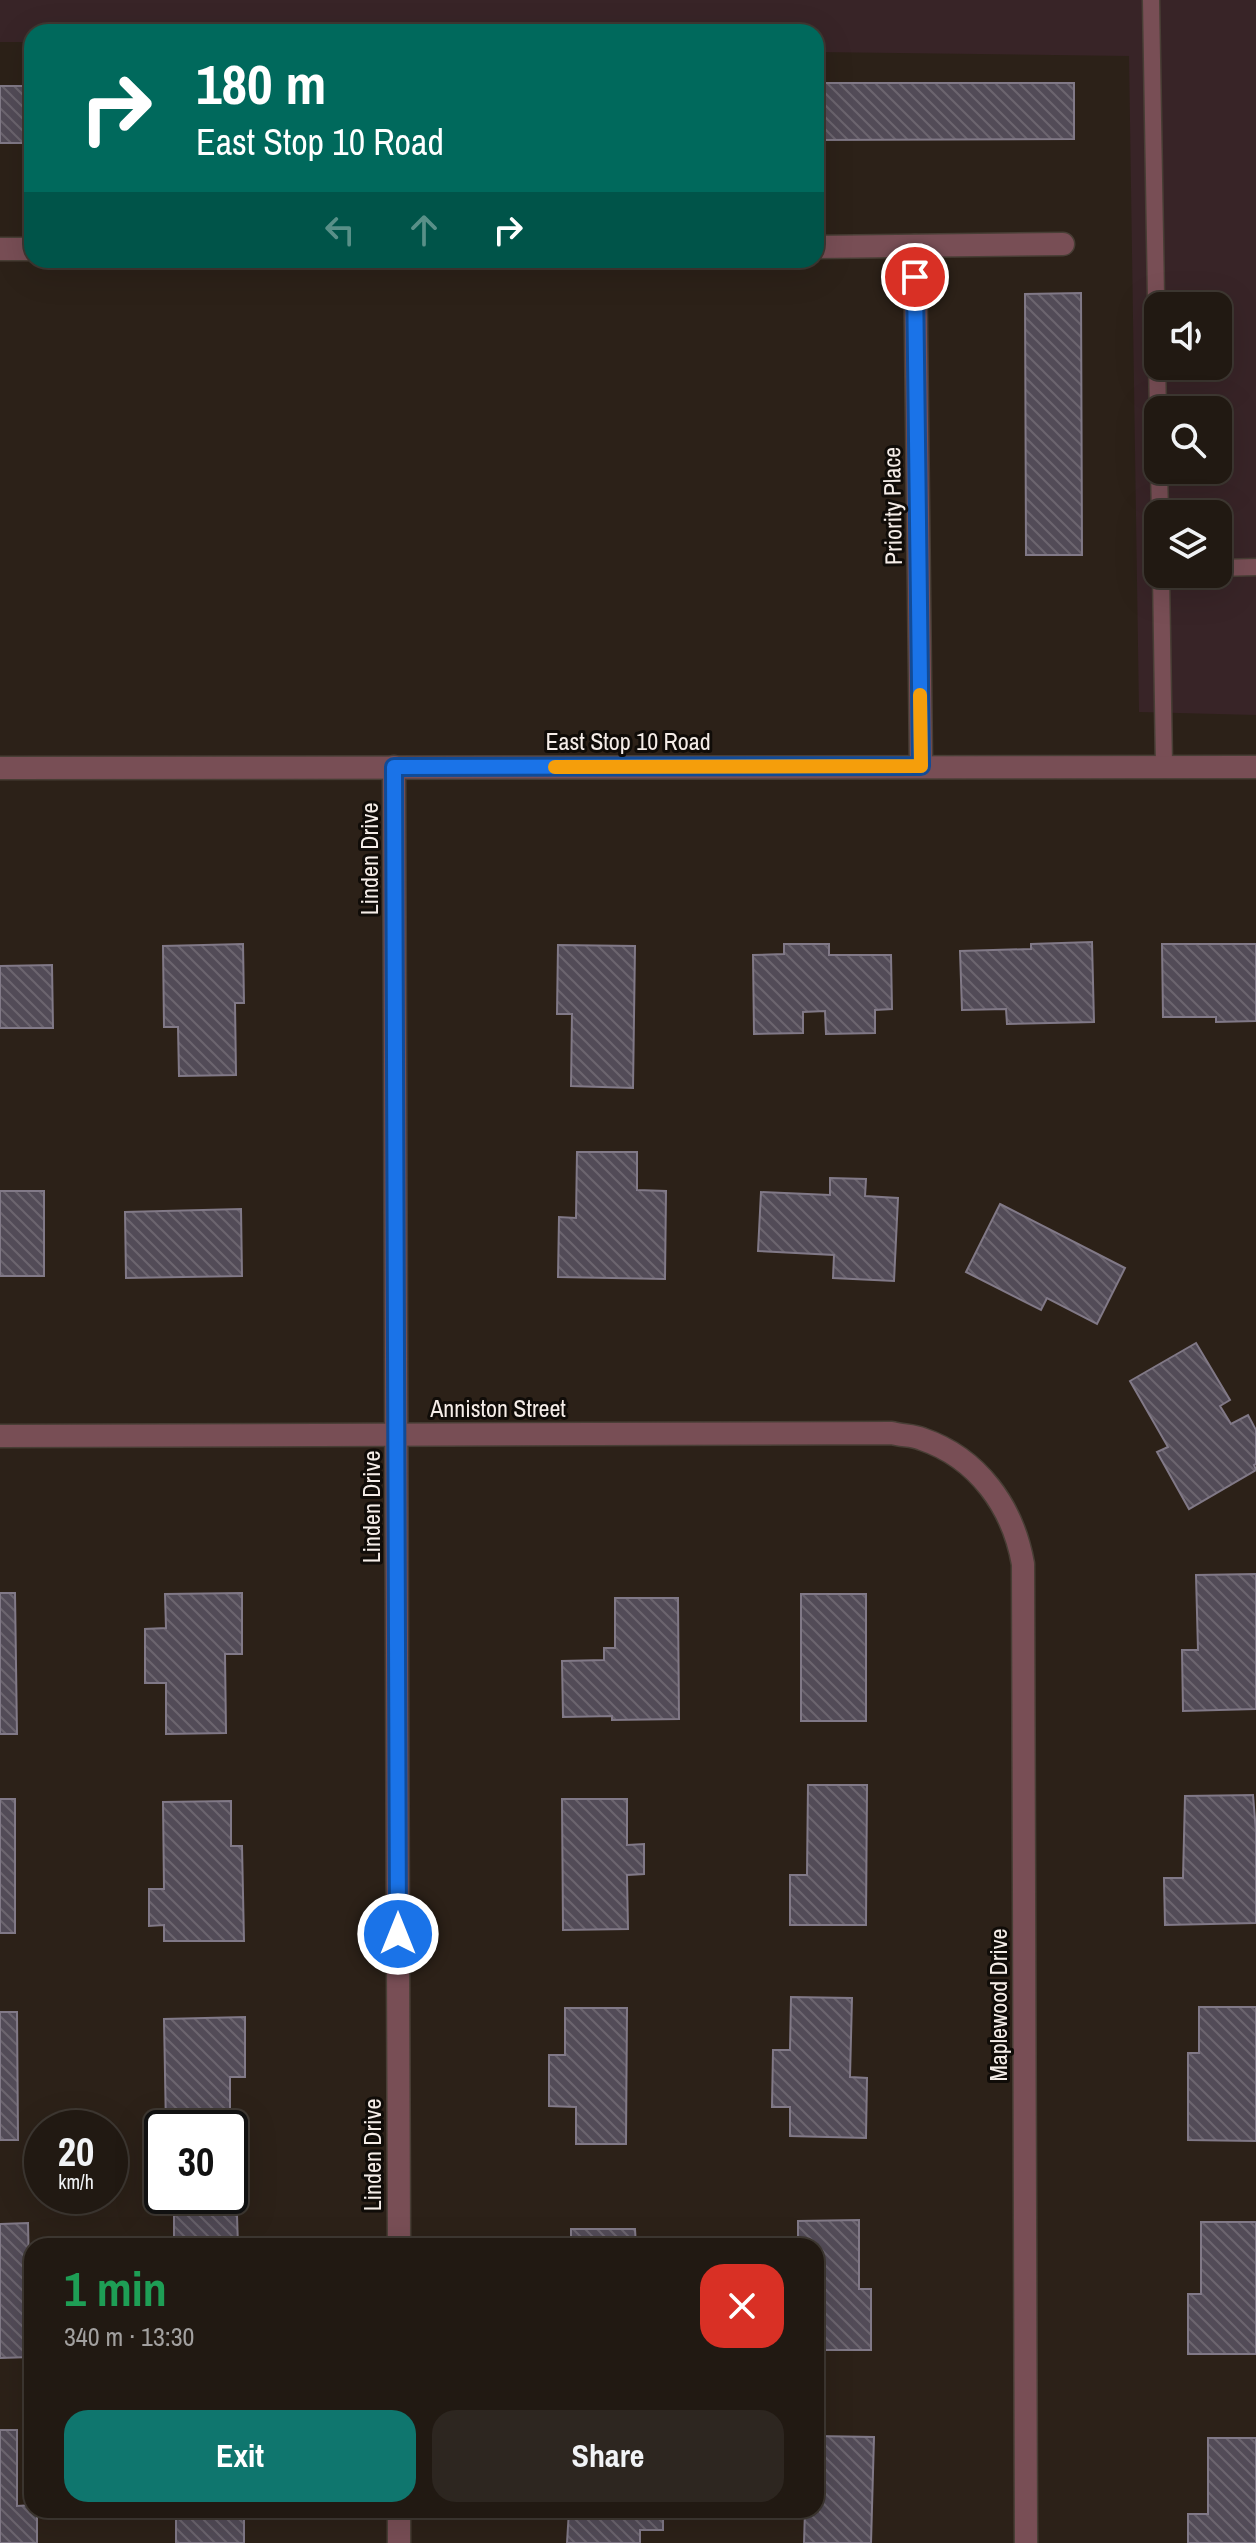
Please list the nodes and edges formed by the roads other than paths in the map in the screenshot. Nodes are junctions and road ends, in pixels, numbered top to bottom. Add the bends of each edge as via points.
1 (1151, 0) edge
2 (1063, 244) dead end
3 (915, 246) junction
4 (824, 247) edge
5 (0, 249) edge
6 (24, 249) edge
7 (1158, 396) edge
8 (1256, 567) edge
9 (1232, 568) edge
10 (1161, 588) edge
11 (921, 766) junction
12 (1164, 766) junction
13 (394, 767) junction
14 (1256, 767) edge
15 (0, 768) edge
16 (397, 1435) junction
17 (0, 1436) edge
18 (983, 1478) joint
19 (399, 2238) edge
20 (399, 2518) edge
21 (399, 2543) edge
22 (1026, 2543) edge

1 - 7 lane
2 - 3 street
3 - 4 street
3 - 11 street, Priority Place
5 - 6 street
8 - 9 lane
10 - 12 lane
11 - 12 street, East Stop 10 Road
11 - 13 street, East Stop 10 Road
12 - 14 street, East Stop 10 Road
13 - 15 street, East Stop 10 Road
13 - 16 street, Linden Drive
16 - 17 street, Anniston Street
16 - 18 street, Anniston Street via 892,1433 947,1449
16 - 19 street, Linden Drive
18 - 22 street, Maplewood Drive via 1010,1520 1023,1564
20 - 21 street

